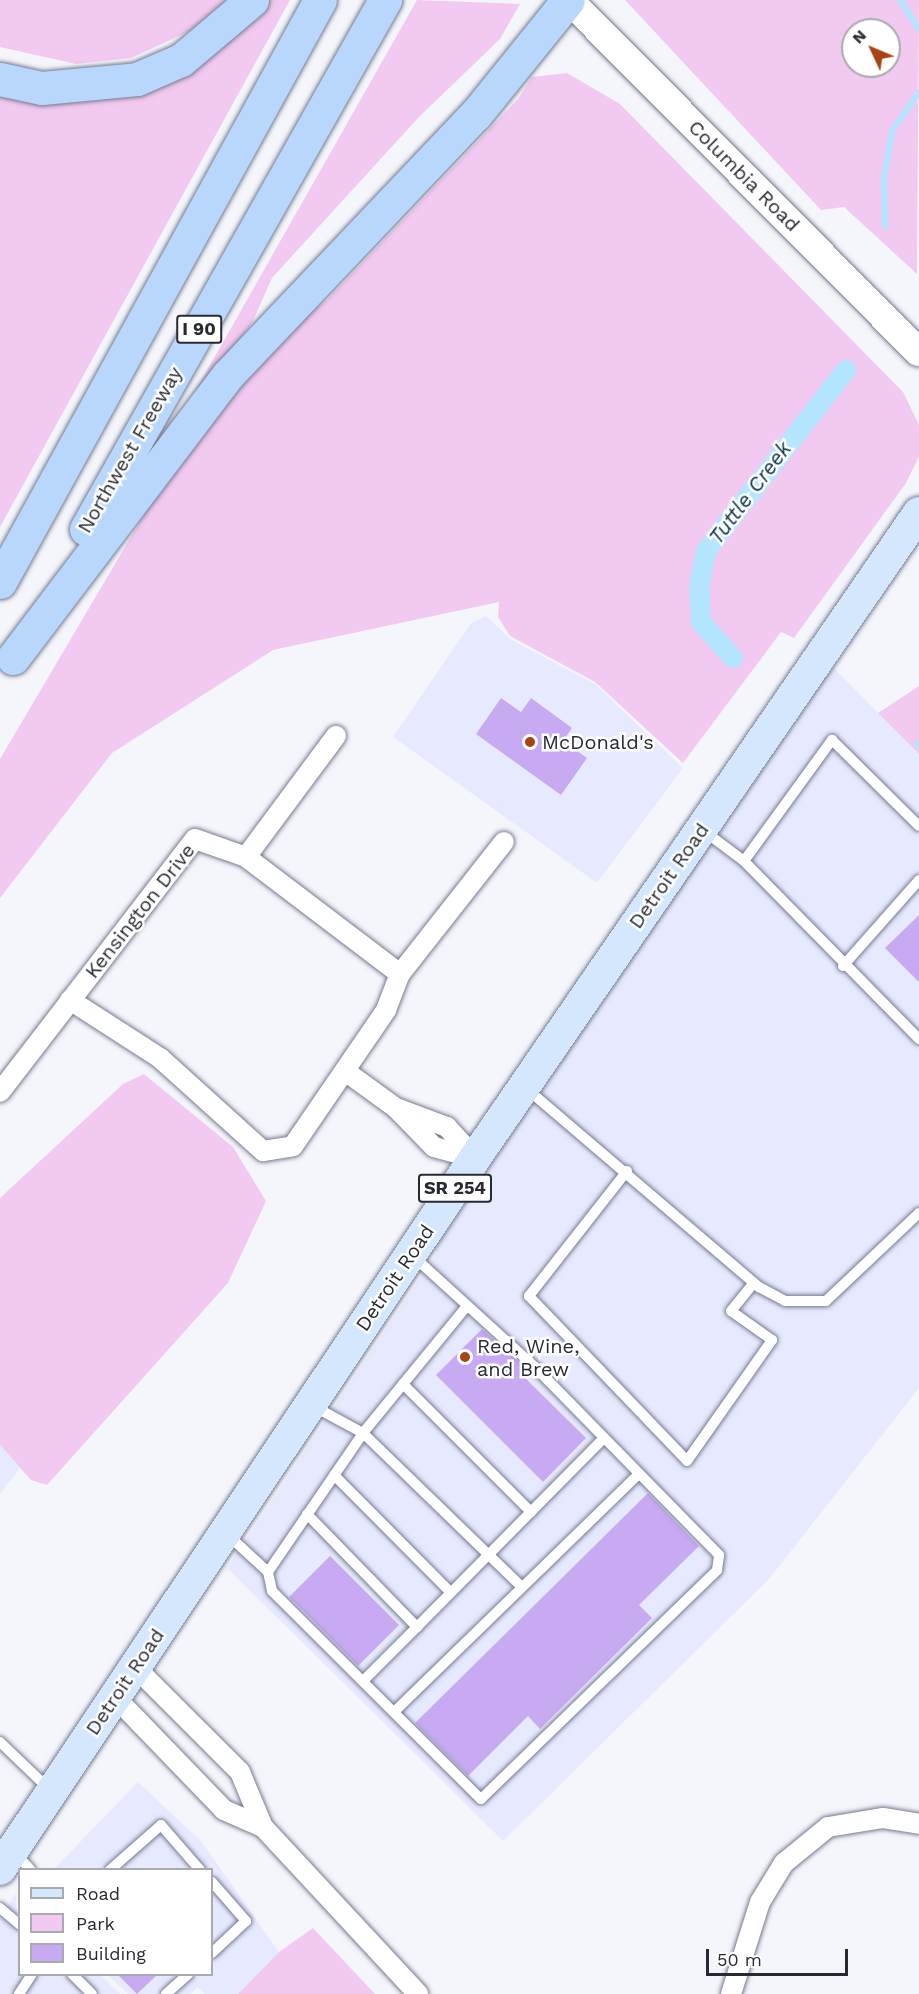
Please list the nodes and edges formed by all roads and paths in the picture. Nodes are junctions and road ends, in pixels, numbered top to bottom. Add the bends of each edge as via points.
1 (252, 0) edge
2 (320, 0) edge
3 (385, 0) edge
4 (569, 0) edge
5 (0, 79) edge
6 (919, 352) edge
7 (919, 513) edge
8 (0, 582) edge
9 (6, 670) edge
10 (336, 736) dead end
11 (919, 826) edge
12 (702, 828) junction
13 (504, 842) dead end
14 (246, 857) junction
15 (744, 861) junction
16 (919, 880) edge
17 (843, 966) junction
18 (400, 974) junction
19 (70, 1000) junction
20 (919, 1039) edge
21 (345, 1071) junction
22 (524, 1087) junction
23 (0, 1092) edge
24 (475, 1158) junction
25 (627, 1171) junction
26 (919, 1213) edge
27 (411, 1253) junction
28 (754, 1282) junction
29 (466, 1307) junction
30 (403, 1384) junction
31 (311, 1404) junction
32 (363, 1433) junction
33 (603, 1439) junction
34 (334, 1475) junction
35 (638, 1475) junction
36 (531, 1512) junction
37 (307, 1514) junction
38 (225, 1532) junction
39 (489, 1552) junction
40 (268, 1572) junction
41 (522, 1587) junction
42 (450, 1592) junction
43 (417, 1627) junction
44 (135, 1667) junction
45 (363, 1681) junction
46 (115, 1697) junction
47 (394, 1712) junction
48 (0, 1742) edge
49 (52, 1792) junction
50 (919, 1824) edge
51 (263, 1827) junction
52 (14, 1863) edge
53 (194, 1867) edge
54 (111, 1868) edge
55 (213, 1883) edge
56 (0, 1908) edge
57 (18, 1923) edge
58 (213, 1952) edge
59 (31, 1976) edge
60 (74, 1976) edge
61 (186, 1976) edge
62 (19, 1994) edge
63 (92, 1994) edge
64 (166, 1994) edge
65 (418, 1994) edge
66 (731, 1994) edge

1 - 5 highway via 180,60 137,79 42,88
2 - 8 highway, I 90
3 - 9 highway, Northwest Freeway / I 90
4 - 6 main road, Columbia Road
4 - 9 highway via 476,114 228,375
7 - 12 main road, Detroit Road / SR 254
10 - 14 street
11 - 15 lane via 832,740
12 - 15 lane
12 - 22 main road, Detroit Road / SR 254
13 - 18 street
14 - 18 street, Kensington Drive
14 - 19 street, Kensington Drive via 195,839
15 - 17 lane
16 - 17 lane
17 - 20 lane
18 - 21 street via 386,1010
19 - 21 street via 160,1058 263,1151 293,1146
19 - 23 street, Kensington Drive
21 - 24 street via 396,1108 434,1146
22 - 24 main road, Detroit Road / SR 254
22 - 25 lane
24 - 27 main road, Detroit Road / SR 254
25 - 28 lane
25 - 28 lane via 529,1296 687,1461 771,1340 731,1311
26 - 28 lane via 826,1301 785,1301
27 - 29 lane
27 - 31 main road, Detroit Road / SR 254
29 - 30 lane
29 - 33 lane via 535,1367
30 - 32 lane
30 - 36 lane
31 - 32 lane
31 - 38 main road, Detroit Road / SR 254
32 - 34 lane
32 - 39 lane
33 - 35 lane
33 - 36 lane
34 - 37 lane
34 - 42 lane
35 - 41 lane
35 - 47 lane via 719,1555 717,1570 488,1797 482,1799
36 - 39 lane
37 - 40 lane
37 - 43 lane
38 - 40 lane
38 - 44 main road, Detroit Road / SR 254
39 - 41 lane
39 - 42 lane
40 - 45 lane via 272,1591
41 - 47 lane
42 - 43 lane
43 - 45 lane
44 - 46 main road, Detroit Road / SR 254
44 - 51 street via 240,1772 250,1786
45 - 47 lane
46 - 49 main road, Detroit Road / SR 254
46 - 51 street via 224,1810
48 - 49 lane
49 - 52 main road, Detroit Road / SR 254
50 - 66 street via 883,1818 828,1827 784,1863 760,1902
51 - 65 street
53 - 54 lane via 161,1825
55 - 58 lane via 246,1921
56 - 57 lane
59 - 62 lane
60 - 63 lane
61 - 64 lane

